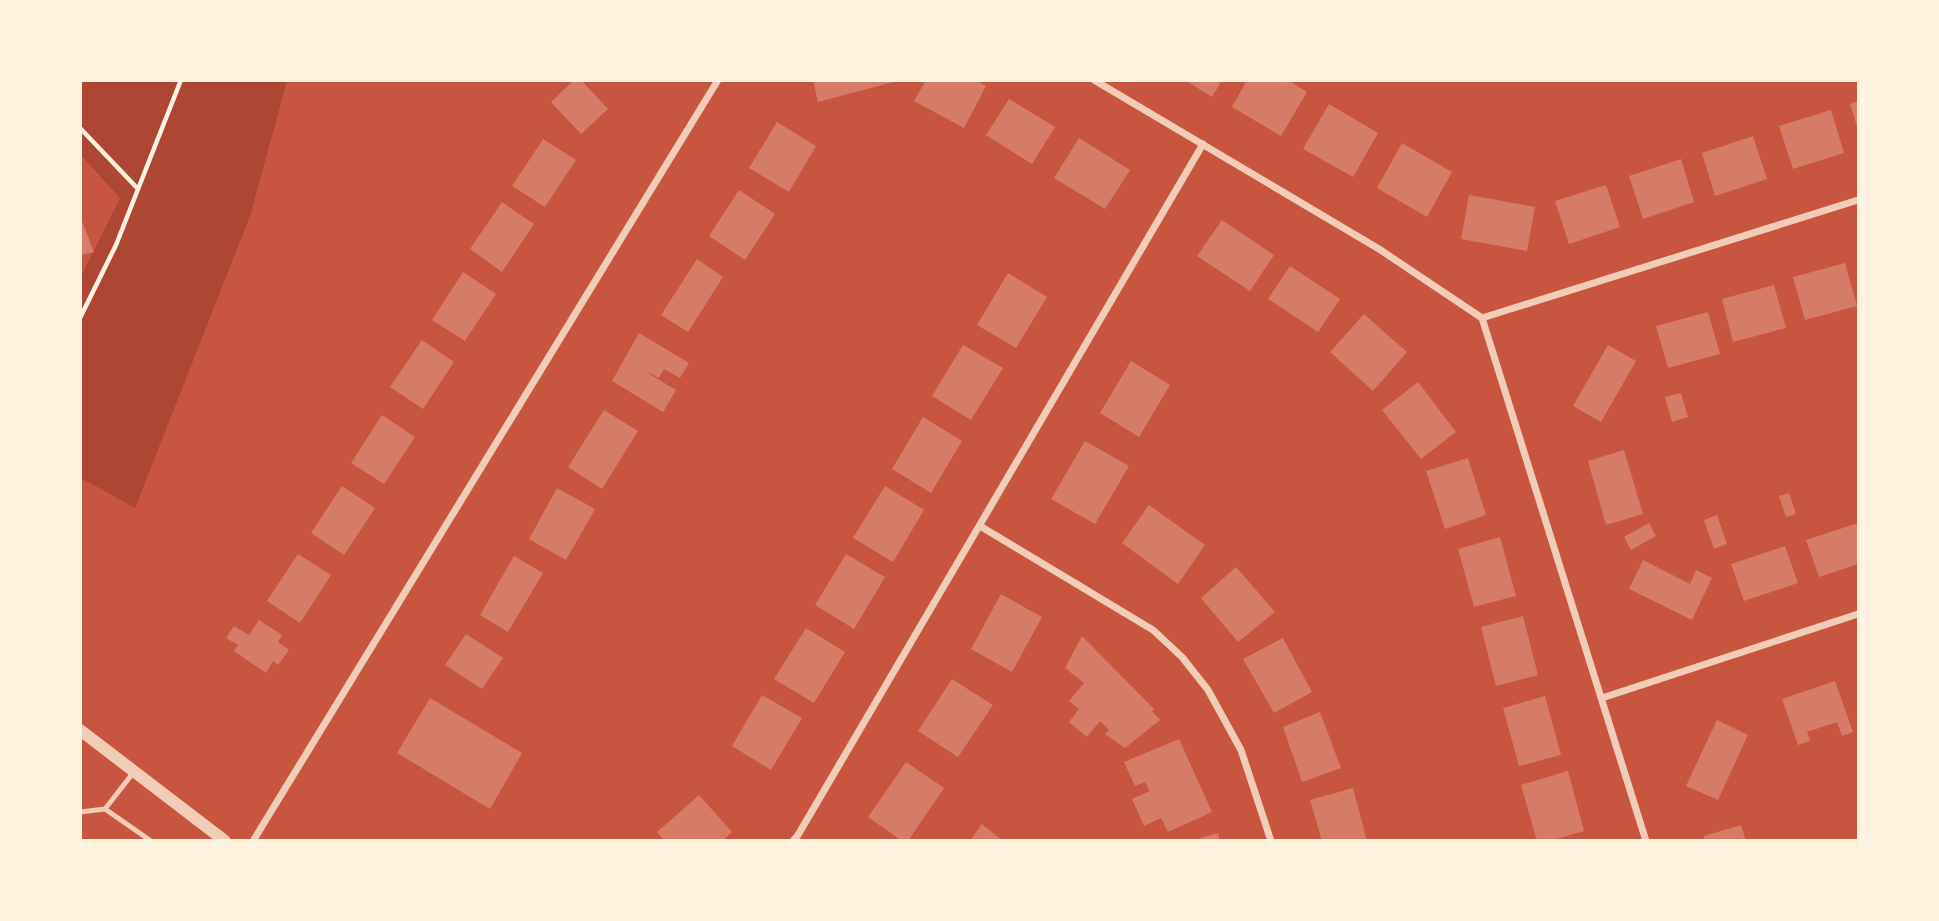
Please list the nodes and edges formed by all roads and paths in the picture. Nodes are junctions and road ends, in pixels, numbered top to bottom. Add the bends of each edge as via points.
1 (180, 80) edge
2 (718, 80) edge
3 (1094, 80) edge
4 (80, 128) edge
5 (1203, 144) junction
6 (138, 189) junction
7 (1858, 200) edge
8 (80, 318) edge
9 (1482, 318) junction
10 (980, 526) junction
11 (1858, 614) edge
12 (1602, 698) junction
13 (80, 730) edge
14 (134, 770) junction
15 (104, 808) junction
16 (80, 812) edge
17 (795, 838) edge
18 (151, 841) edge
19 (225, 841) edge
20 (253, 841) edge
21 (806, 841) edge
22 (1271, 841) edge
23 (1646, 841) edge

1 - 6 path
2 - 20 street
3 - 5 street
4 - 6 path
5 - 9 street via 1379,249
5 - 10 street
6 - 8 path
7 - 9 street
9 - 12 street
10 - 17 street
10 - 22 street via 1153,630 1182,657 1208,690 1241,750
11 - 12 street
12 - 23 street
13 - 14 street
14 - 15 lane
14 - 19 street
15 - 16 lane
15 - 18 lane
17 - 21 street

